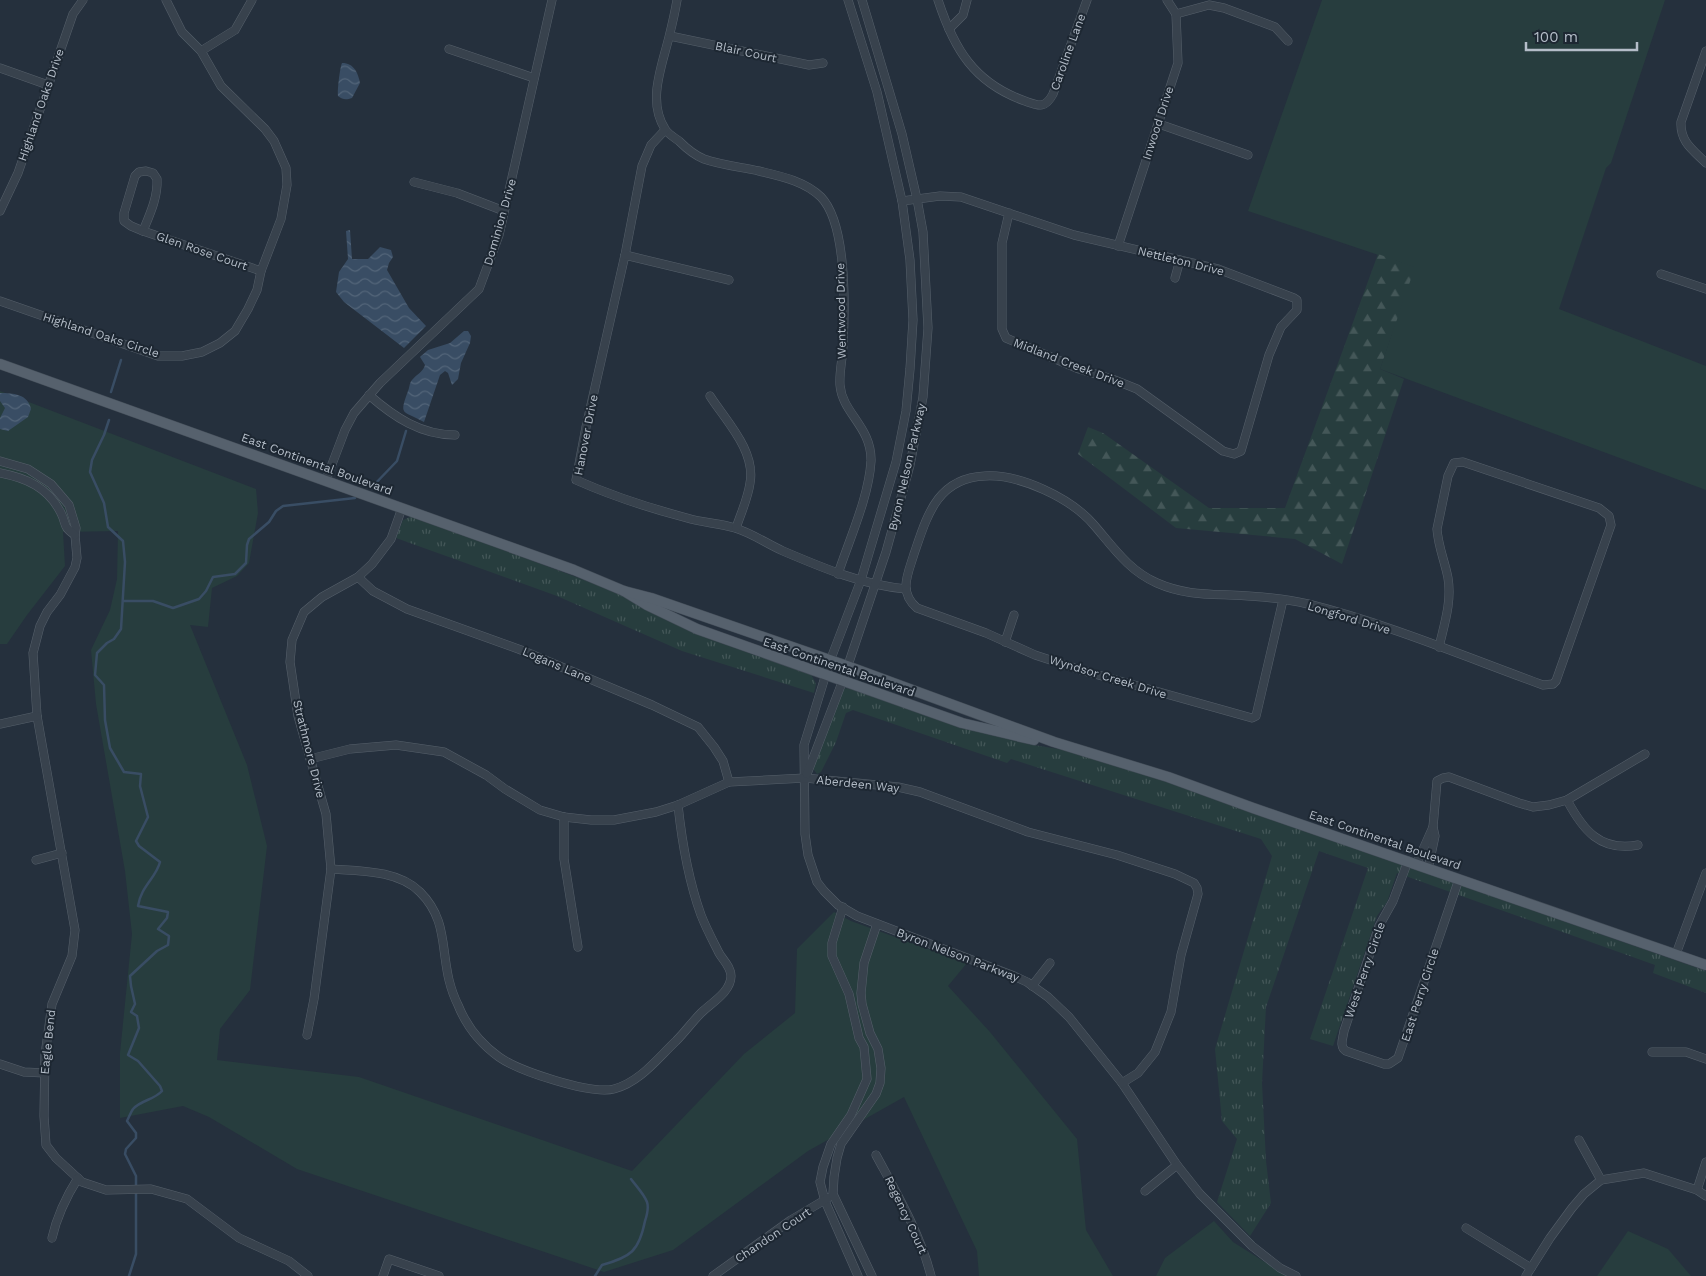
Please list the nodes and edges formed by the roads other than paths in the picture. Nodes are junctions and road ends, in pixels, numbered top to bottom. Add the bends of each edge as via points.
1 (83, 0) edge
2 (166, 0) edge
3 (252, 0) edge
4 (552, 0) edge
5 (678, 0) edge
6 (848, 0) edge
7 (862, 0) edge
8 (938, 0) edge
9 (966, 0) edge
10 (1088, 0) edge
11 (1167, 0) edge
12 (1176, 14) junction
13 (949, 29) junction
14 (670, 36) junction
15 (1288, 41) dead end
16 (449, 49) dead end
17 (201, 51) junction
18 (1706, 51) edge
19 (823, 63) dead end
20 (0, 68) edge
21 (534, 78) junction
22 (48, 84) junction
23 (1158, 124) junction
24 (665, 130) junction
25 (1248, 155) dead end
26 (1706, 163) edge
27 (414, 182) dead end
28 (4, 195) edge
29 (917, 199) junction
30 (902, 202) junction
31 (0, 211) edge
32 (504, 211) junction
33 (1008, 213) junction
34 (143, 231) junction
35 (1118, 246) junction
36 (625, 255) junction
37 (1180, 260) junction
38 (261, 271) junction
39 (1661, 274) dead end
40 (1175, 278) dead end
41 (729, 280) dead end
42 (1706, 289) edge
43 (0, 301) edge
44 (0, 364) edge
45 (369, 395) junction
46 (710, 396) dead end
47 (456, 435) dead end
48 (1239, 453) joint
49 (0, 461) edge
50 (0, 473) edge
51 (326, 480) junction
52 (402, 508) junction
53 (736, 528) junction
54 (75, 535) junction
55 (838, 574) junction
56 (358, 577) junction
57 (861, 580) junction
58 (874, 584) junction
59 (906, 589) junction
60 (624, 591) junction
61 (1284, 600) junction
62 (1014, 615) dead end
63 (1005, 642) junction
64 (1439, 648) junction
65 (830, 661) junction
66 (847, 666) junction
67 (826, 674) junction
68 (843, 680) junction
69 (37, 716) junction
70 (0, 724) edge
71 (1054, 742) junction
72 (1645, 754) dead end
73 (310, 759) junction
74 (805, 778) junction
75 (729, 782) junction
76 (1567, 800) junction
77 (678, 805) junction
78 (564, 817) junction
79 (1433, 827) junction
80 (1638, 845) dead end
81 (62, 853) junction
82 (36, 860) dead end
83 (1412, 863) junction
84 (331, 869) junction
85 (1428, 869) junction
86 (1706, 874) edge
87 (1459, 879) junction
88 (843, 907) junction
89 (877, 924) junction
90 (578, 947) dead end
91 (1676, 954) junction
92 (1050, 963) dead end
93 (1706, 965) edge
94 (1032, 986) junction
95 (307, 1035) dead end
96 (1346, 1051) joint
97 (1652, 1052) dead end
98 (1706, 1058) edge
99 (0, 1064) edge
100 (45, 1073) junction
101 (1122, 1083) junction
102 (1579, 1140) dead end
103 (876, 1155) dead end
104 (1706, 1162) edge
105 (1177, 1165) junction
106 (78, 1178) junction
107 (1601, 1180) junction
108 (1697, 1190) junction
109 (1145, 1191) dead end
110 (834, 1194) junction
111 (1706, 1196) edge
112 (825, 1200) junction
113 (1466, 1228) dead end
114 (52, 1238) dead end
115 (1531, 1268) junction
116 (308, 1276) edge
117 (383, 1276) edge
118 (439, 1276) edge
119 (713, 1276) edge
120 (858, 1276) edge
121 (872, 1276) edge
122 (931, 1276) edge
123 (1296, 1276) edge
124 (1526, 1276) edge

1 - 22 street, Highland Oaks Drive via 73,14
2 - 17 street, Highland Oaks Circle via 182,32
3 - 17 street via 235,30
4 - 21 street, Dominion Drive
5 - 14 street
6 - 30 street, Byron Nelson Parkway via 876,92
7 - 29 street, Byron Nelson Parkway via 902,134
8 - 13 street
9 - 13 street via 963,15
10 - 13 street, Caroline Lane via 1053,94 1043,106 993,87 964,57
11 - 12 street
12 - 15 street via 1209,5 1224,8 1275,27
12 - 23 street, Inwood Drive via 1178,63
14 - 19 street, Blair Court via 808,65
14 - 24 street via 657,85 658,106
16 - 21 street
17 - 38 street, Highland Oaks Circle via 221,86 266,129 286,168 282,219
18 - 26 street via 1680,132
20 - 22 street
21 - 32 street, Dominion Drive
22 - 28 street, Highland Oaks Drive via 18,173
23 - 25 street
23 - 35 street, Inwood Drive
24 - 36 street, Hanover Drive via 651,145 642,166
24 - 55 street, Wentwood Drive via 703,158 804,185 820,197 832,214 844,285 840,386 871,451 865,492
27 - 32 street via 457,193
28 - 31 street, Highland Oaks Drive
29 - 30 street, Nettleton Drive
29 - 33 street, Nettleton Drive via 961,197
29 - 58 street, Byron Nelson Parkway via 923,232 928,328 924,397 910,465
30 - 57 street, Byron Nelson Parkway via 910,260 913,320 906,411 896,462
32 - 45 street, Dominion Drive via 479,290
33 - 35 street, Nettleton Drive
33 - 48 street, Midland Creek Drive via 1002,243 1002,329 1006,338 1137,389 1223,451
34 - 34 street, Glen Rose Court via 124,221 124,212 135,176 146,171 153,173 158,188
34 - 38 street, Glen Rose Court
35 - 37 street, Nettleton Drive
36 - 41 street
36 - 53 street, Hanover Drive via 576,480 654,509
37 - 40 street
37 - 48 street, Nettleton Drive via 1251,280 1297,300 1297,310 1281,327 1269,355
38 - 43 street, Highland Oaks Circle via 257,290 234,331 211,348 182,356 158,356
39 - 42 street
44 - 51 main road, East Continental Boulevard
45 - 47 street via 385,409 416,427 436,434
45 - 51 street, Dominion Drive via 345,430
46 - 53 street via 740,440 751,469
49 - 54 street, Eagle Bend via 28,469 51,484 69,505
50 - 54 street via 18,476 41,489 60,511 66,528
51 - 52 main road, East Continental Boulevard
52 - 56 street, Strathmore Drive via 391,539
52 - 60 main road, East Continental Boulevard
53 - 55 street, Hanover Drive
54 - 69 street, Eagle Bend via 75,567 40,626 33,653
55 - 57 street, Hanover Drive
56 - 73 street, Strathmore Drive via 322,597 304,612 292,640 290,662 298,716
56 - 75 street, Logans Lane via 374,591 407,609 521,650 698,727 723,761
57 - 58 street
57 - 65 street, Byron Nelson Parkway
58 - 59 street
58 - 66 street, Byron Nelson Parkway
59 - 61 street, Longford Drive via 925,523 938,498 968,479 998,476 1027,483 1067,502 1083,514 1132,568 1158,584 1197,594
59 - 63 street, Wyndsor Creek Drive via 910,602 917,608
60 - 65 main road, East Continental Boulevard
60 - 67 main road, East Continental Boulevard via 696,629
61 - 63 street, Wyndsor Creek Drive via 1256,716 1252,718 1084,671
61 - 64 street, Longford Drive via 1360,619
62 - 63 street
64 - 64 street, Longford Drive via 1543,685 1556,681 1611,525 1609,516 1599,508 1498,474 1454,463 1448,476 1437,529 1449,599
65 - 66 main road, East Continental Boulevard
65 - 67 street, Byron Nelson Parkway
66 - 68 street, Byron Nelson Parkway
66 - 71 main road, East Continental Boulevard
67 - 68 main road, East Continental Boulevard
67 - 74 street, Byron Nelson Parkway via 804,745
68 - 71 main road, East Continental Boulevard via 962,723 1025,739
68 - 74 street, Byron Nelson Parkway
69 - 70 street
69 - 81 street, Eagle Bend
71 - 83 main road, East Continental Boulevard via 1168,777
72 - 76 street
73 - 78 street, Aberdeen Way via 350,748 396,745 444,752 540,810
73 - 84 street, Strathmore Drive via 326,814
74 - 75 street, Aberdeen Way
74 - 88 street, Byron Nelson Parkway via 808,855 817,882
74 - 101 street, Aberdeen Way via 920,792 1028,832 1117,855 1194,883 1198,894 1180,955 1171,1012 1155,1052 1138,1073
75 - 77 street, Aberdeen Way
76 - 79 street via 1533,807 1449,777 1443,778 1437,781
76 - 80 street via 1584,827 1598,840 1624,847
77 - 78 street, Aberdeen Way via 614,820
77 - 84 street via 690,880 702,917 731,977 720,996 636,1080 613,1090 570,1084 529,1072 500,1057 473,1032 458,1006 449,980 442,929 428,900 407,882 386,874
78 - 90 street via 564,859
79 - 83 street, West Perry Circle
79 - 85 street via 1435,836
81 - 82 street
81 - 100 street, Eagle Bend via 75,930 72,956 52,1004
83 - 85 main road, East Continental Boulevard
83 - 96 street, West Perry Circle via 1379,926 1344,1031 1342,1046
84 - 95 street, Strathmore Drive
85 - 87 main road, East Continental Boulevard
86 - 91 street
87 - 91 main road, East Continental Boulevard
87 - 96 street, East Perry Circle via 1398,1058 1384,1064
88 - 89 street, Byron Nelson Parkway
88 - 112 street via 832,943 832,956 849,994 864,1047 867,1079 851,1115 831,1144 823,1167 820,1182
89 - 94 street, Byron Nelson Parkway via 980,962
89 - 110 street via 864,963 861,993 870,1033 878,1049 880,1083 876,1094 841,1144 836,1158
91 - 93 main road, East Continental Boulevard
92 - 94 street
94 - 101 street, Byron Nelson Parkway via 1069,1017
97 - 98 street via 1686,1052
99 - 100 street via 24,1072
100 - 106 street, Eagle Bend via 46,1145
101 - 105 street, Byron Nelson Parkway
102 - 107 street
103 - 122 street, Regency Court via 925,1253
104 - 108 street
105 - 109 street
105 - 123 street, Byron Nelson Parkway via 1200,1194 1252,1246
106 - 114 street via 65,1200
106 - 116 street, Eagle Bend via 106,1190 150,1190 187,1199 239,1238 289,1261
107 - 108 street via 1644,1173
107 - 115 street via 1572,1208
108 - 111 street
110 - 112 street, Chandon Court
110 - 121 street
112 - 119 street, Chandon Court via 791,1220
112 - 120 street
113 - 115 street
115 - 124 street
117 - 118 street via 390,1259

